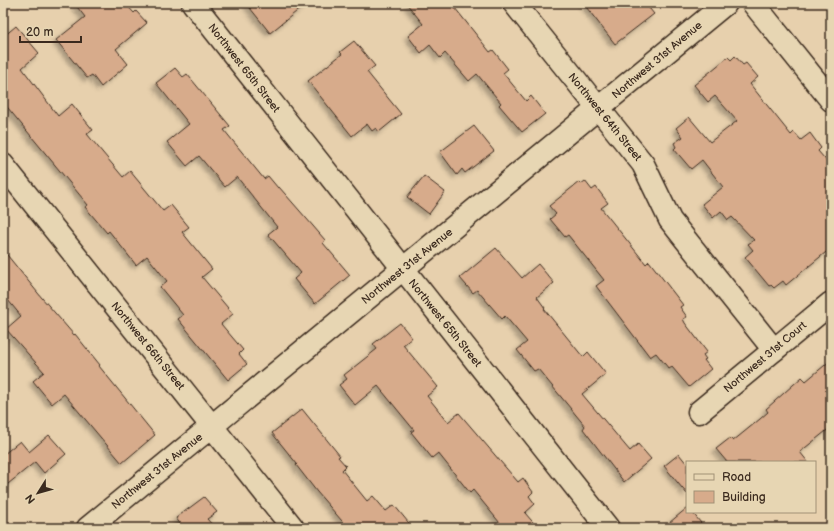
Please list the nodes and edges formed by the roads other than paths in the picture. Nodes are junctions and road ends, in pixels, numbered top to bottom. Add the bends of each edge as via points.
1 (193, 3) edge
2 (514, 3) edge
3 (726, 3) edge
4 (753, 3) edge
5 (831, 100) edge
6 (598, 109) junction
7 (3, 165) edge
8 (402, 270) junction
9 (831, 302) edge
10 (774, 350) junction
11 (699, 412) dead end
12 (212, 426) junction
13 (88, 528) edge
14 (293, 528) edge
15 (608, 528) edge

1 - 8 street, Northwest 65th Street
2 - 6 street, Northwest 64th Street
3 - 6 street, Northwest 31st Avenue
4 - 5 street
6 - 8 street, Northwest 31st Avenue
6 - 10 street, Northwest 64th Street via 643,164 670,220
7 - 12 street, Northwest 66th Street
8 - 12 street, Northwest 31st Avenue
8 - 15 street, Northwest 65th Street
9 - 10 street, Northwest 31st Court
10 - 11 street, Northwest 31st Court
12 - 13 street, Northwest 31st Avenue
12 - 14 street, Northwest 66th Street

